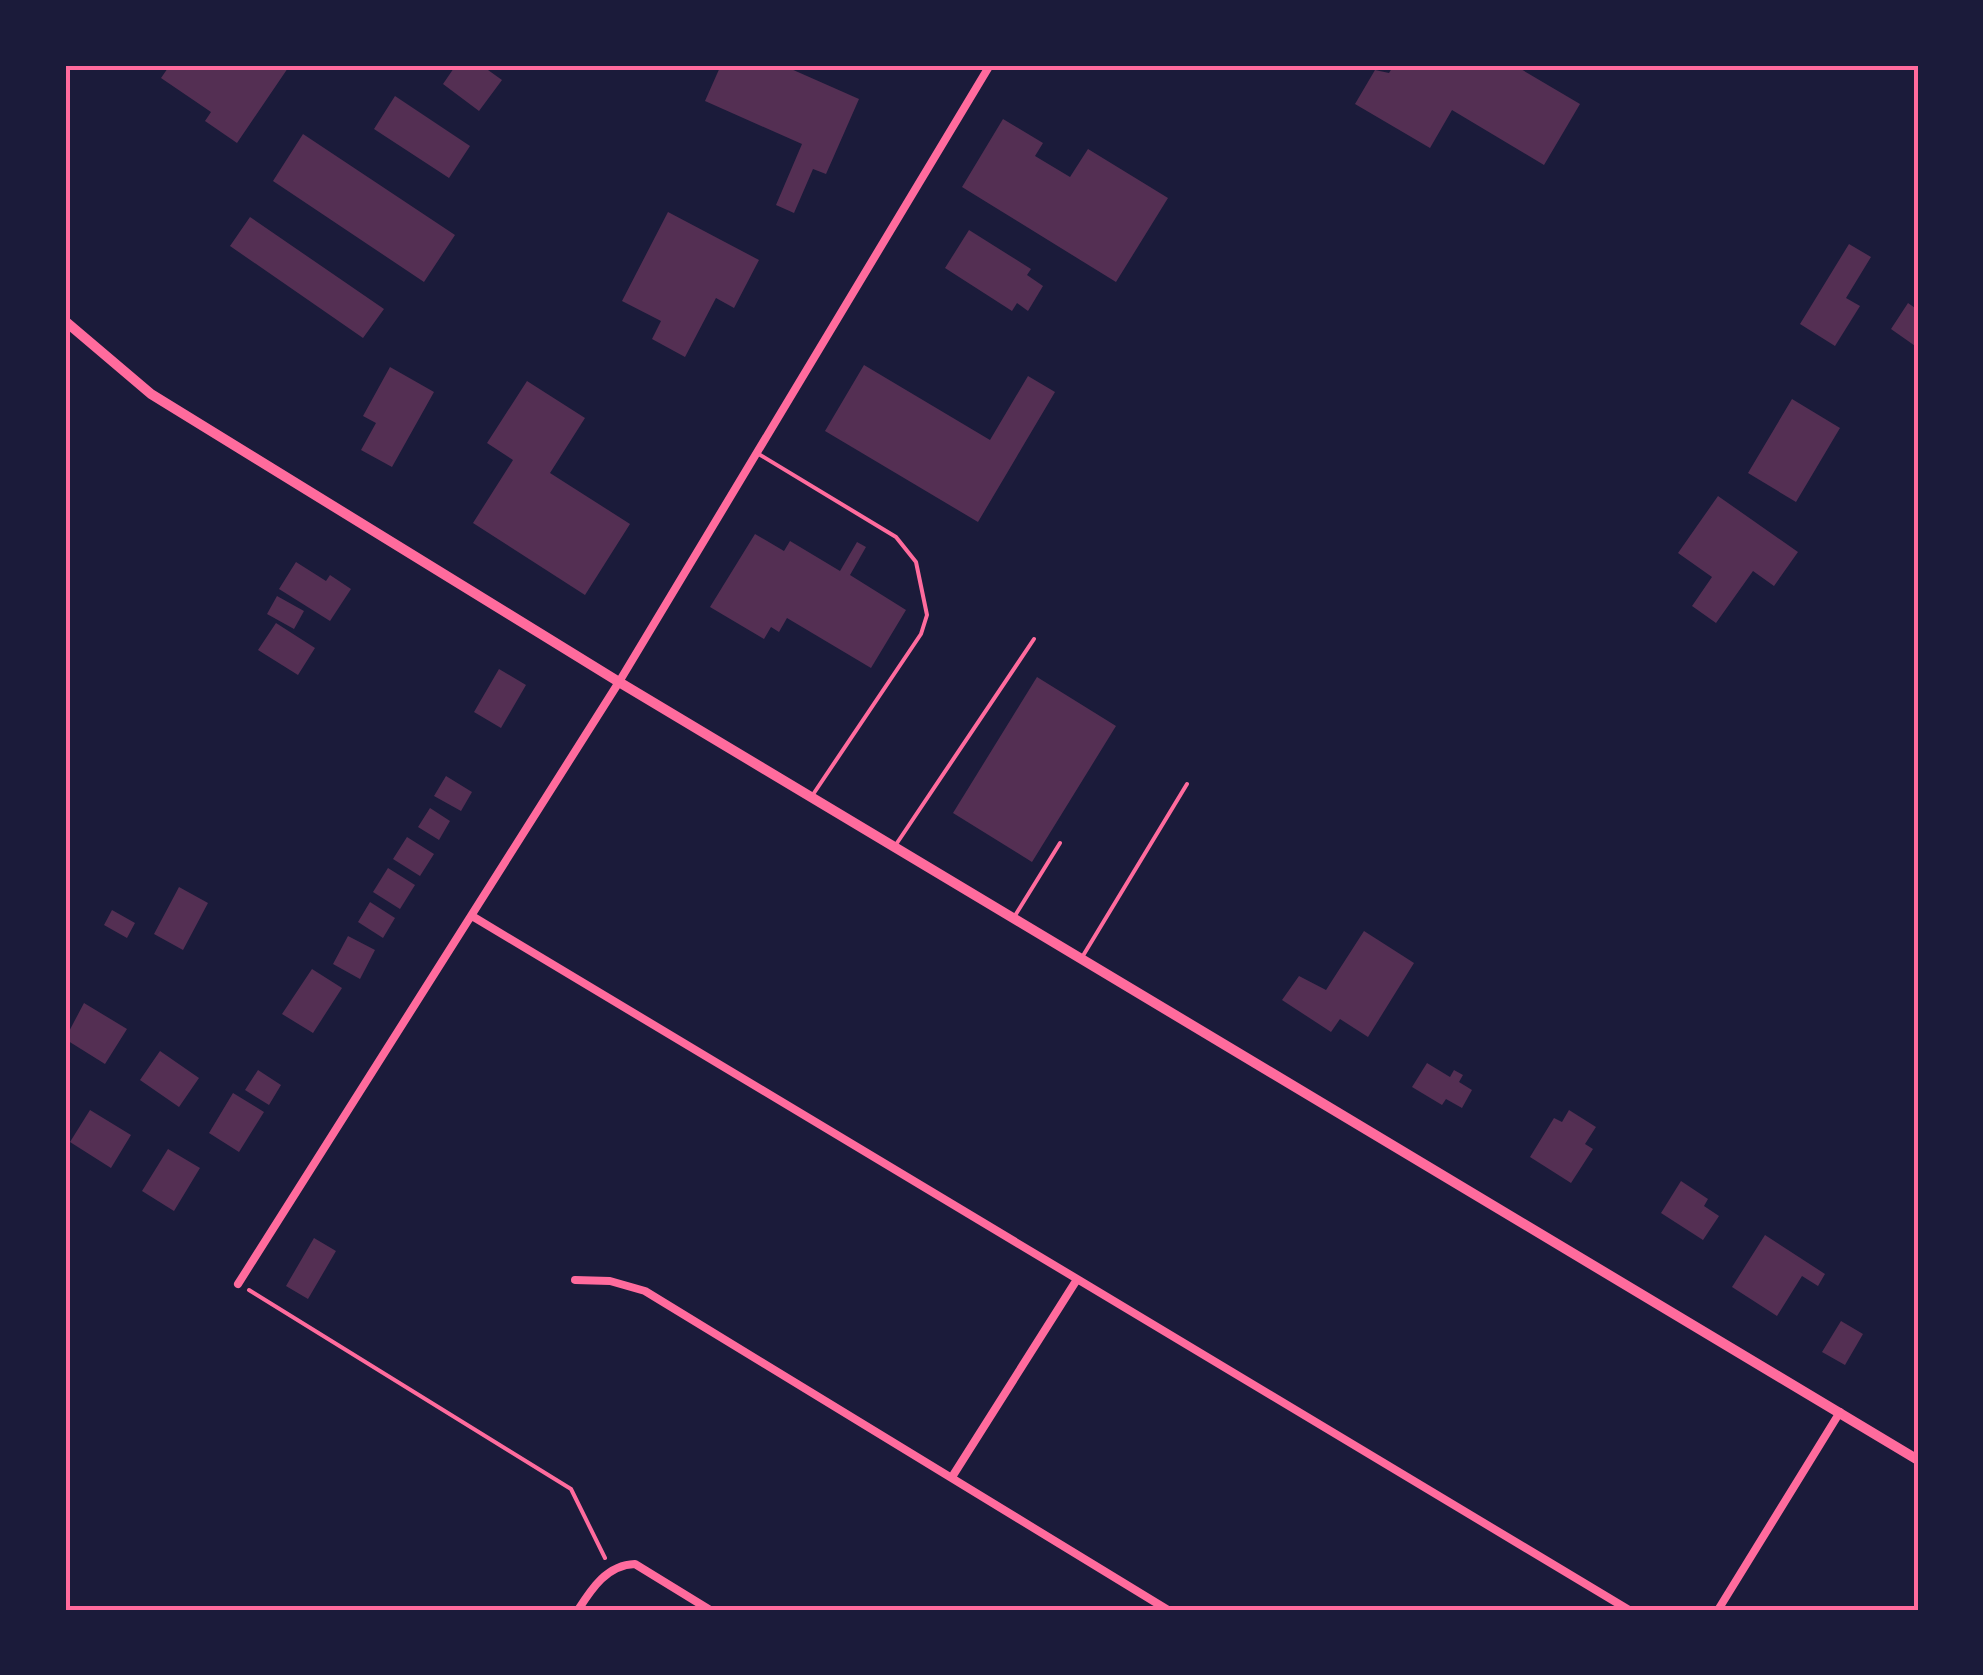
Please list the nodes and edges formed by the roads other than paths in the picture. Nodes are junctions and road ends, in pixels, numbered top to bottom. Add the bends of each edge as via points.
1 (990, 65) edge
2 (65, 321) edge
3 (756, 453) junction
4 (1034, 638) dead end
5 (618, 682) junction
6 (1187, 784) dead end
7 (812, 797) junction
8 (1060, 843) dead end
9 (895, 847) junction
10 (472, 916) junction
11 (1014, 918) junction
12 (1081, 959) junction
13 (575, 1280) dead end
14 (1076, 1281) junction
15 (238, 1284) road end
16 (1840, 1412) junction
17 (1918, 1460) edge
18 (952, 1478) junction
19 (578, 1610) edge
20 (710, 1610) edge
21 (1168, 1610) edge
22 (1629, 1610) edge
23 (1718, 1610) edge

1 - 3 street
2 - 5 street via 152,394
3 - 5 street
3 - 7 lane via 896,537 916,562 924,595 921,634
4 - 9 lane
5 - 7 street
5 - 10 street
6 - 12 lane
7 - 9 street
8 - 11 lane
9 - 11 street
10 - 14 street
10 - 15 street
11 - 12 street
12 - 16 street
13 - 18 street via 645,1291
14 - 18 street
14 - 22 street
16 - 17 street
16 - 23 street
18 - 21 street
19 - 20 street via 600,1579 635,1564

